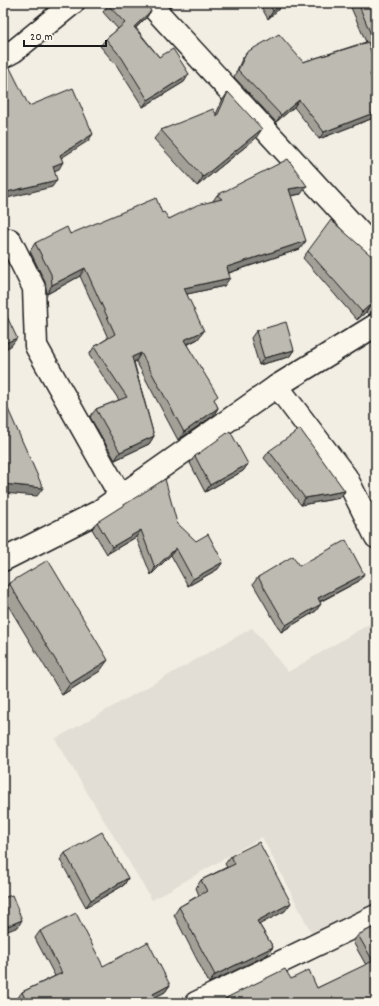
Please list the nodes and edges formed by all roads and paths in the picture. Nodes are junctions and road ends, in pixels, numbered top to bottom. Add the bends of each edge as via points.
1 (73, 3) edge
2 (149, 3) edge
3 (3, 57) edge
4 (10, 240) dead end
5 (376, 250) edge
6 (376, 325) edge
7 (277, 386) junction
8 (121, 497) junction
9 (376, 537) edge
10 (3, 560) edge
11 (376, 916) edge
12 (196, 1003) edge

1 - 3 street
2 - 5 street
4 - 8 street via 34,288 36,346
6 - 7 street
7 - 8 street
7 - 9 street via 346,477
8 - 10 street via 98,512
11 - 12 street

